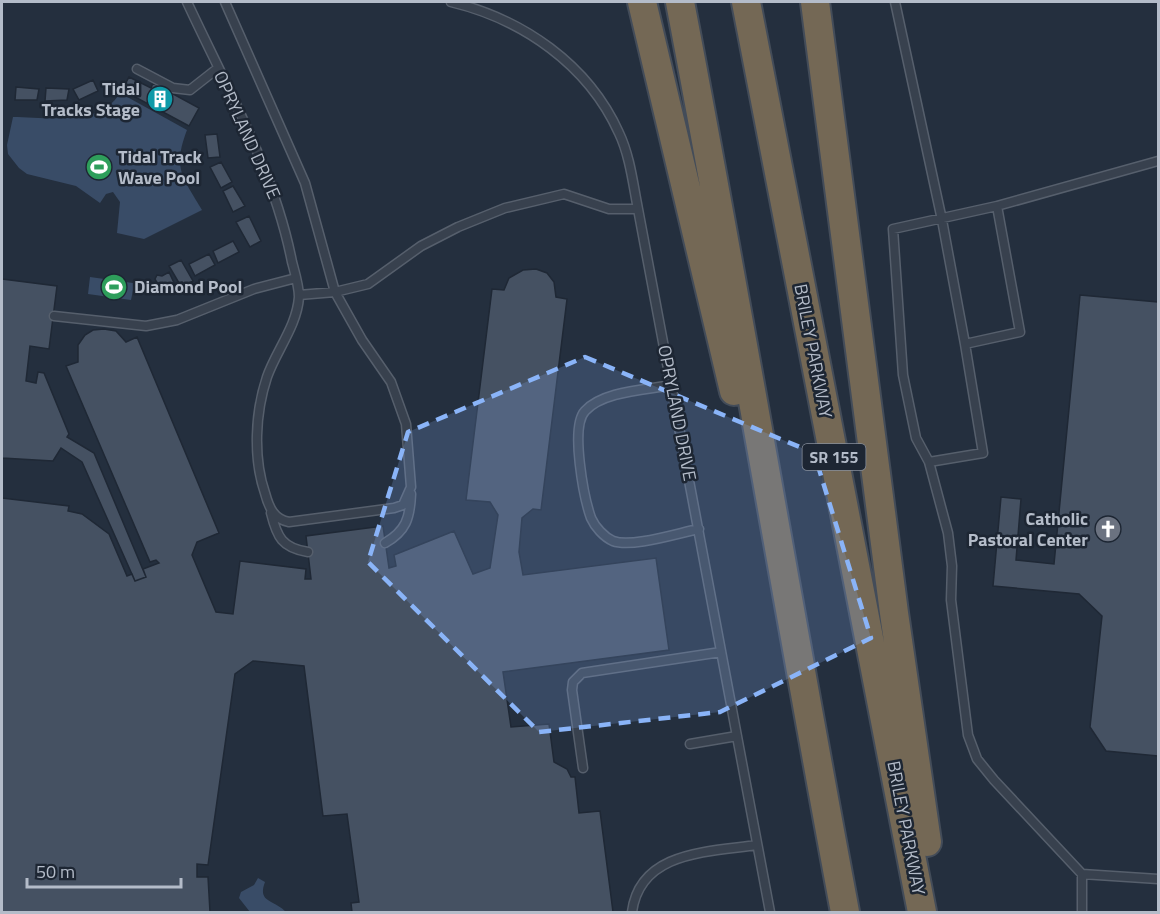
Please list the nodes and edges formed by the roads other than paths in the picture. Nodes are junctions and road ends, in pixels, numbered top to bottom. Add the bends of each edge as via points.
1 (187, 2) edge
2 (225, 2) edge
3 (451, 2) edge
4 (642, 2) edge
5 (680, 2) edge
6 (746, 2) edge
7 (815, 2) edge
8 (895, 2) edge
9 (218, 68) junction
10 (137, 69) dead end
11 (1158, 161) edge
12 (997, 206) junction
13 (638, 209) junction
14 (942, 220) junction
15 (296, 278) junction
16 (335, 292) junction
17 (299, 295) junction
18 (54, 316) dead end
19 (965, 344) junction
20 (672, 385) junction
21 (930, 462) junction
22 (411, 487) junction
23 (269, 506) junction
24 (699, 529) junction
25 (386, 543) dead end
26 (308, 552) dead end
27 (721, 651) junction
28 (801, 679) junction
29 (737, 736) junction
30 (690, 744) dead end
31 (583, 768) dead end
32 (757, 845) junction
33 (1082, 874) junction
34 (1158, 879) edge
35 (632, 912) edge
36 (770, 912) edge
37 (845, 912) edge
38 (922, 912) edge
39 (937, 912) edge
40 (1082, 912) edge

1 - 9 lane, OPRYLAND DRIVE
2 - 16 lane, OPRYLAND DRIVE via 305,183
3 - 13 lane, OPRYLAND DRIVE via 513,22 545,43 588,86 610,114 620,135
4 - 28 highway
5 - 28 highway via 727,246
6 - 38 highway, BRILEY PARKWAY / SR 155
7 - 39 highway
8 - 14 lane
9 - 10 lane via 190,90 173,87
9 - 15 lane, OPRYLAND DRIVE via 272,186
11 - 12 lane
12 - 14 lane
12 - 19 lane via 1020,332
13 - 16 lane via 609,209 564,194 505,208 421,246 368,284
13 - 20 lane, OPRYLAND DRIVE
14 - 19 lane
14 - 21 lane via 893,229 903,375 916,438
15 - 17 lane, OPRYLAND DRIVE
15 - 18 lane via 254,289 177,320 146,326
16 - 17 lane
16 - 22 lane, OPRYLAND DRIVE via 391,382 406,423
17 - 23 lane, OPRYLAND DRIVE via 267,378 259,418 257,471
19 - 21 lane via 983,453
20 - 24 lane, OPRYLAND DRIVE
20 - 24 lane via 597,402 578,423 579,455 592,519 602,534 614,542 628,543
21 - 33 lane via 948,532 951,600 968,735 977,759 988,773
22 - 23 lane via 403,505 394,508 289,522 276,516
22 - 25 lane, OPRYLAND DRIVE via 406,526
23 - 26 lane, OPRYLAND DRIVE via 284,543 292,550
24 - 27 lane, OPRYLAND DRIVE
27 - 29 lane, OPRYLAND DRIVE
27 - 31 lane via 582,673 573,682 572,690
28 - 37 highway
29 - 30 lane
29 - 32 lane, OPRYLAND DRIVE
32 - 35 lane via 703,852 660,865 644,880 634,898
32 - 36 lane, OPRYLAND DRIVE
33 - 34 lane
33 - 40 lane

